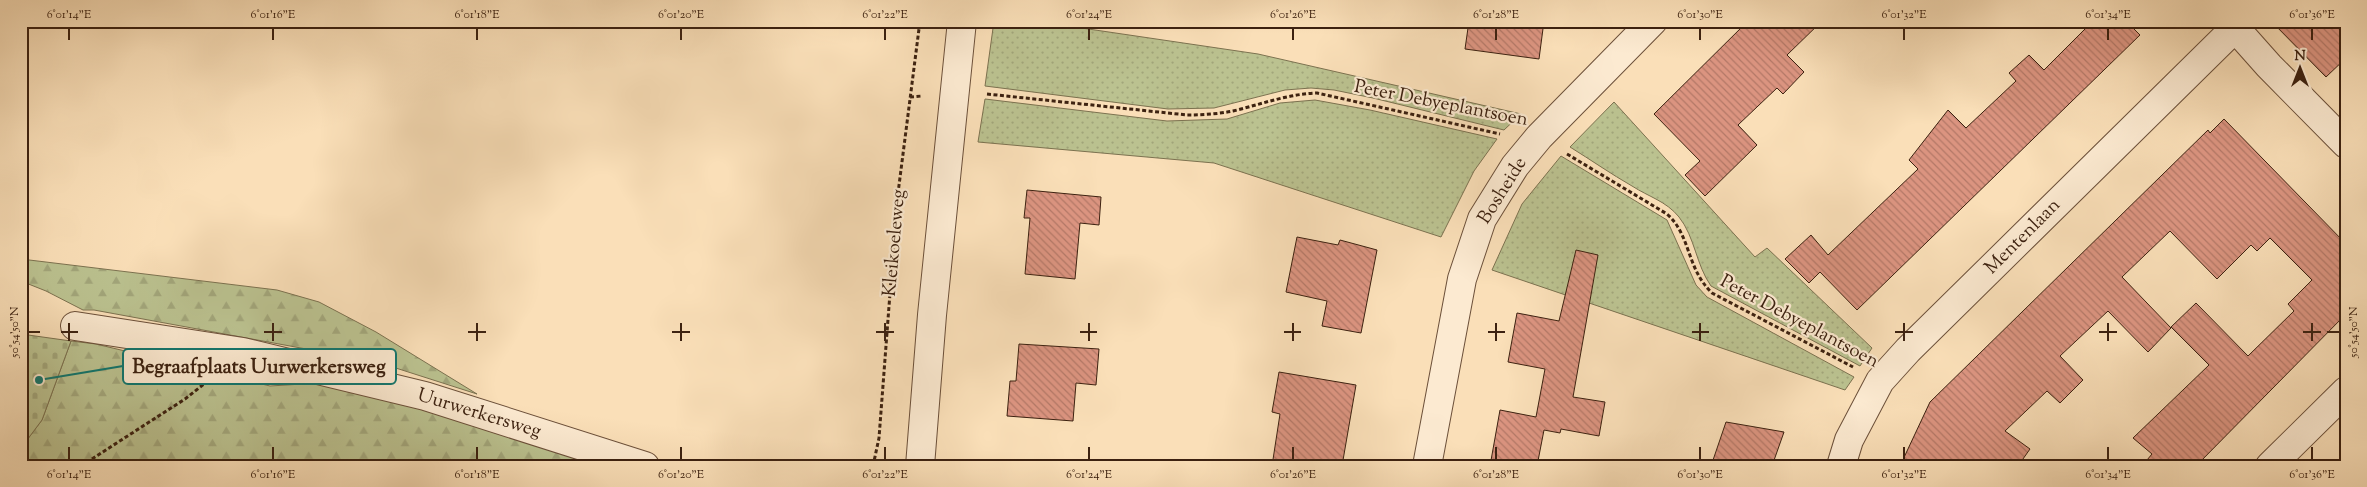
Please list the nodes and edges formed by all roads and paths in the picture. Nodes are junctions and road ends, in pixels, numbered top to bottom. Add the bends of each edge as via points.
1 (920, 21) edge
2 (962, 21) edge
3 (1654, 21) edge
4 (2232, 25) edge
5 (955, 90) junction
6 (910, 97) junction
7 (1539, 138) junction
8 (2346, 144) edge
9 (75, 326) dead end
10 (23, 334) dead end
11 (21, 350) edge
12 (243, 352) junction
13 (1880, 381) junction
14 (2346, 391) edge
15 (81, 466) edge
16 (645, 466) edge
17 (873, 466) edge
18 (920, 466) edge
19 (1427, 466) edge
20 (1841, 466) edge
21 (2270, 466) edge

1 - 6 path, Kleikoeleweg
2 - 5 street
3 - 7 street, Bosheide
4 - 8 street
4 - 13 street, Mentenlaan
5 - 6 path, Peter Debyeplantsoen
5 - 7 path, Peter Debyeplantsoen via 1187,115 1232,111 1289,95 1317,93 1502,134
5 - 18 street
6 - 17 path, Kleikoeleweg via 897,201 879,438
7 - 13 path, Peter Debyeplantsoen via 1677,222 1698,277 1712,293
7 - 19 street, Bosheide via 1515,166 1482,219 1462,279
9 - 12 street, Uurwerkersweg
10 - 11 path
12 - 15 path via 185,399
12 - 16 street, Uurwerkersweg via 426,396
13 - 20 street, Mentenlaan via 1856,425
14 - 21 street

